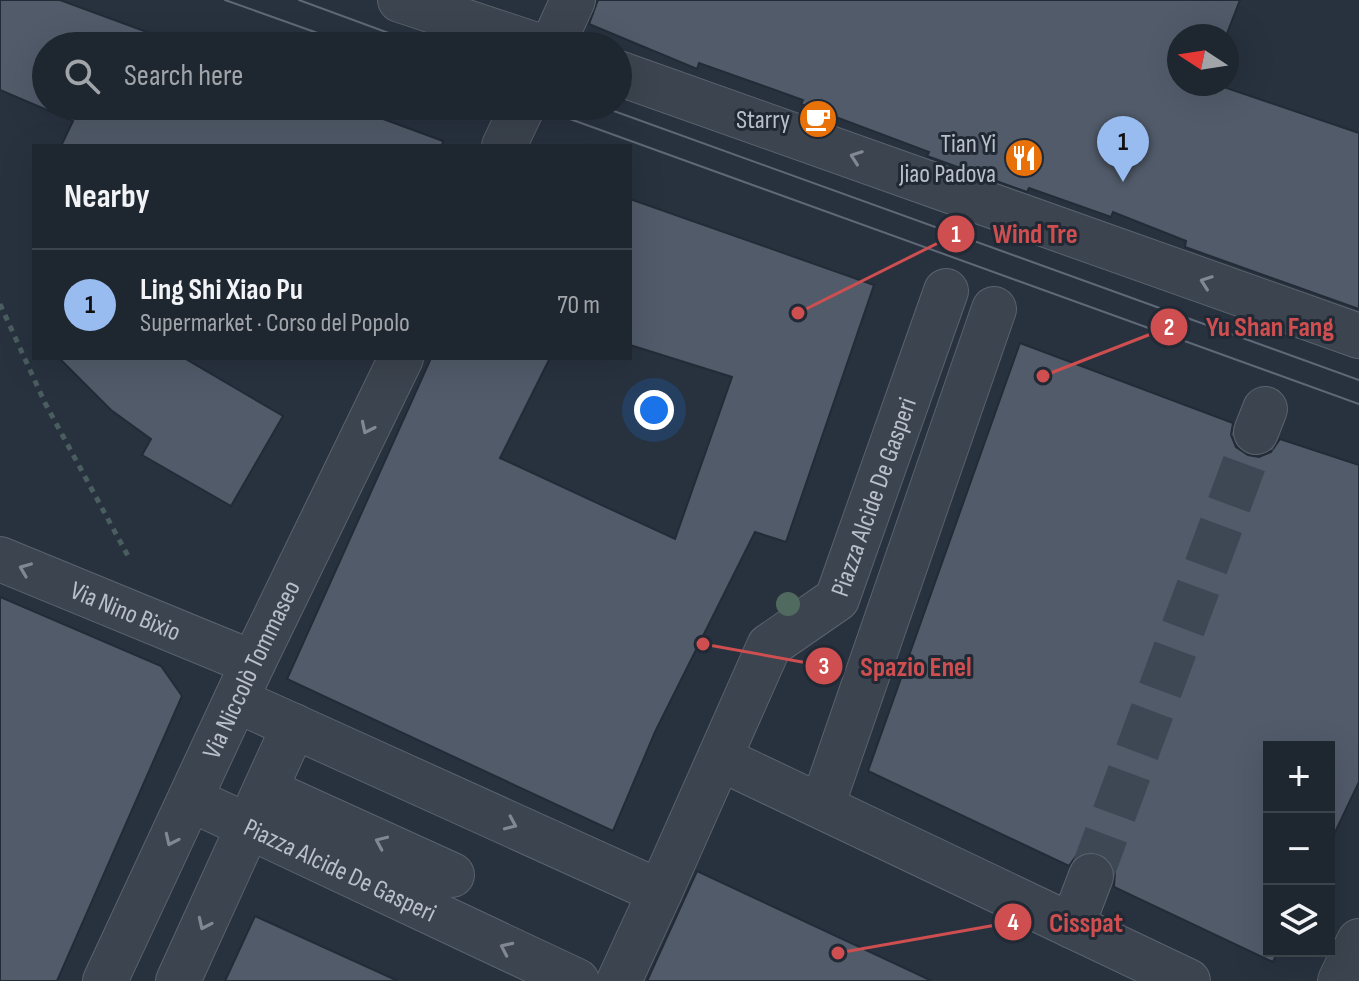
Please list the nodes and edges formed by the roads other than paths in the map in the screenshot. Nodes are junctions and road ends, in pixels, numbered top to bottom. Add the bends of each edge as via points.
1 (400, 0) edge
2 (573, 0) edge
3 (497, 32) edge
4 (558, 32) edge
5 (632, 78) edge
6 (516, 120) edge
7 (505, 144) edge
8 (946, 291) dead end
9 (994, 309) dead end
10 (1359, 336) edge
11 (400, 360) edge
12 (0, 559) edge
13 (244, 681) junction
14 (289, 739) junction
15 (721, 759) junction
16 (190, 799) junction
17 (822, 806) junction
18 (257, 809) junction
19 (470, 836) dead end
20 (452, 875) dead end
21 (1091, 876) tunnel mouth
22 (660, 892) junction
23 (1072, 926) junction
24 (1359, 941) edge
25 (105, 981) edge
26 (178, 981) edge
27 (577, 981) edge
28 (619, 981) edge
29 (1188, 981) edge
30 (1340, 981) edge

1 - 3 street
2 - 4 street
10 -> 5 street
6 - 7 street
8 - 15 street, Piazza Alcide De Gasperi via 837,599 769,646
9 - 17 street, Piazza Alcide De Gasperi
11 -> 13 street, Via Niccolò Tommaseo
13 -> 12 street, Via Nino Bixio
13 - 14 street
13 - 16 street, Via Niccolò Tommaseo
14 - 18 street
14 - 19 street
14 -> 22 street
15 - 17 street
15 - 22 street, Piazza Alcide De Gasperi
16 - 18 street, Piazza Alcide De Gasperi
16 -> 25 street, Via Niccolò Tommaseo
17 - 23 street
20 -> 18 street
18 -> 26 street
27 -> 18 street, Piazza Alcide De Gasperi
21 - 23 street
22 - 28 street, Piazza Alcide De Gasperi
23 - 29 street
24 - 30 street

